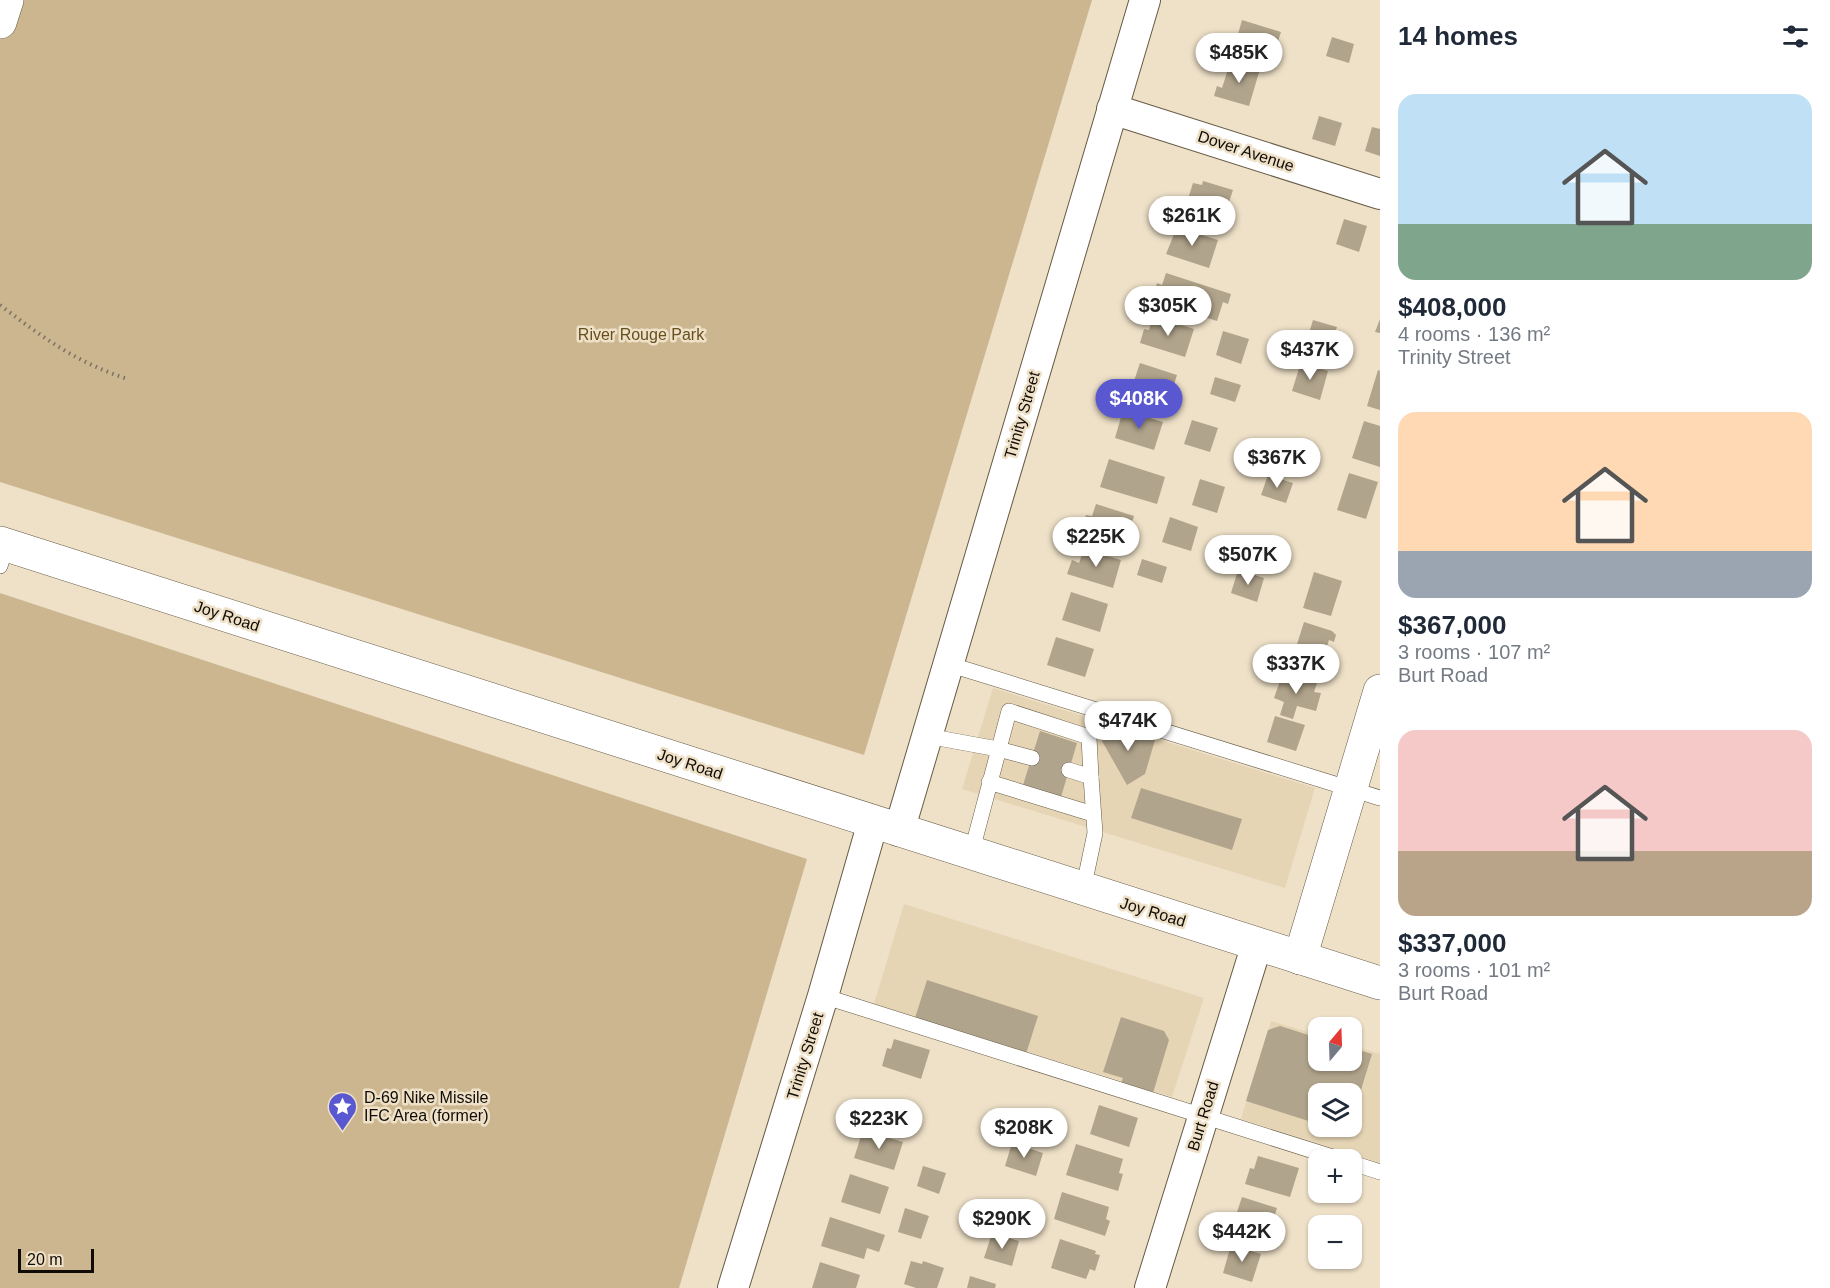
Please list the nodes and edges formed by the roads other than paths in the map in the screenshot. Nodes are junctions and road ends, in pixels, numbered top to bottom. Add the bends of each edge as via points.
1 (7, 0) edge
2 (1145, 0) edge
3 (0, 22) edge
4 (1112, 109) junction
5 (1380, 194) edge
6 (2, 552) edge
7 (948, 663) junction
8 (1380, 691) edge
9 (927, 736) junction
10 (999, 749) junction
11 (1032, 758) dead end
12 (1069, 770) dead end
13 (1091, 777) junction
14 (988, 782) junction
15 (1365, 793) edge
16 (1093, 814) junction
17 (886, 827) junction
18 (971, 854) junction
19 (1083, 890) junction
20 (1257, 944) junction
21 (1300, 958) junction
22 (1380, 983) edge
23 (823, 996) junction
24 (1203, 1116) junction
25 (1308, 1149) edge
26 (1362, 1166) edge
27 (1380, 1172) edge
28 (733, 1288) edge
29 (1150, 1288) edge

1 - 3 main road
2 - 4 street, Trinity Street
4 - 5 street, Dover Avenue
4 - 7 street, Trinity Street
6 - 17 main road, Joy Road
7 - 9 street, Trinity Street
7 - 15 lane
8 - 15 main road
9 - 10 lane
9 - 17 street, Trinity Street
10 - 11 lane
10 - 13 lane via 1009,711 1089,737
10 - 14 lane
12 - 13 lane
13 - 16 lane
14 - 16 lane
14 - 18 lane
15 - 21 main road
16 - 19 lane via 1095,833
17 - 18 main road, Joy Road
17 - 23 street, Trinity Street
18 - 19 main road, Joy Road
19 - 20 main road, Joy Road
20 - 21 main road, Joy Road
20 - 24 street, Burt Road
21 - 22 main road, Joy Road
23 - 24 lane
23 - 28 street, Trinity Street
24 - 25 lane
24 - 29 street, Burt Road
26 - 27 lane

